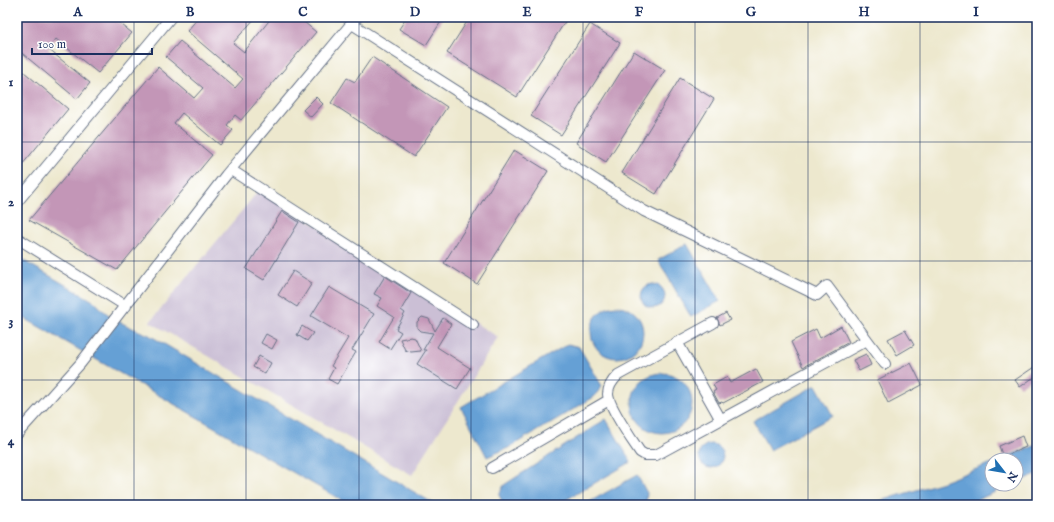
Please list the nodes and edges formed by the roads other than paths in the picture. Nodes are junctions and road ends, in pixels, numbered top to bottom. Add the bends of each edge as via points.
1 (171, 17) edge
2 (354, 21) edge
3 (231, 170) junction
4 (17, 202) edge
5 (17, 238) edge
6 (124, 308) junction
7 (713, 323) dead end
8 (473, 325) dead end
9 (867, 340) junction
10 (677, 342) junction
11 (885, 364) dead end
12 (609, 400) junction
13 (720, 420) junction
14 (17, 434) edge
15 (492, 468) dead end

1 - 4 lane
2 - 3 lane
2 - 9 lane via 644,211 817,295 827,286
3 - 6 lane
3 - 8 lane
5 - 6 lane
6 - 14 lane via 80,364
7 - 10 lane
9 - 11 lane
9 - 13 lane
10 - 12 lane via 618,375 608,390
10 - 13 lane
12 - 13 lane via 640,452 645,455 656,455
12 - 15 lane

